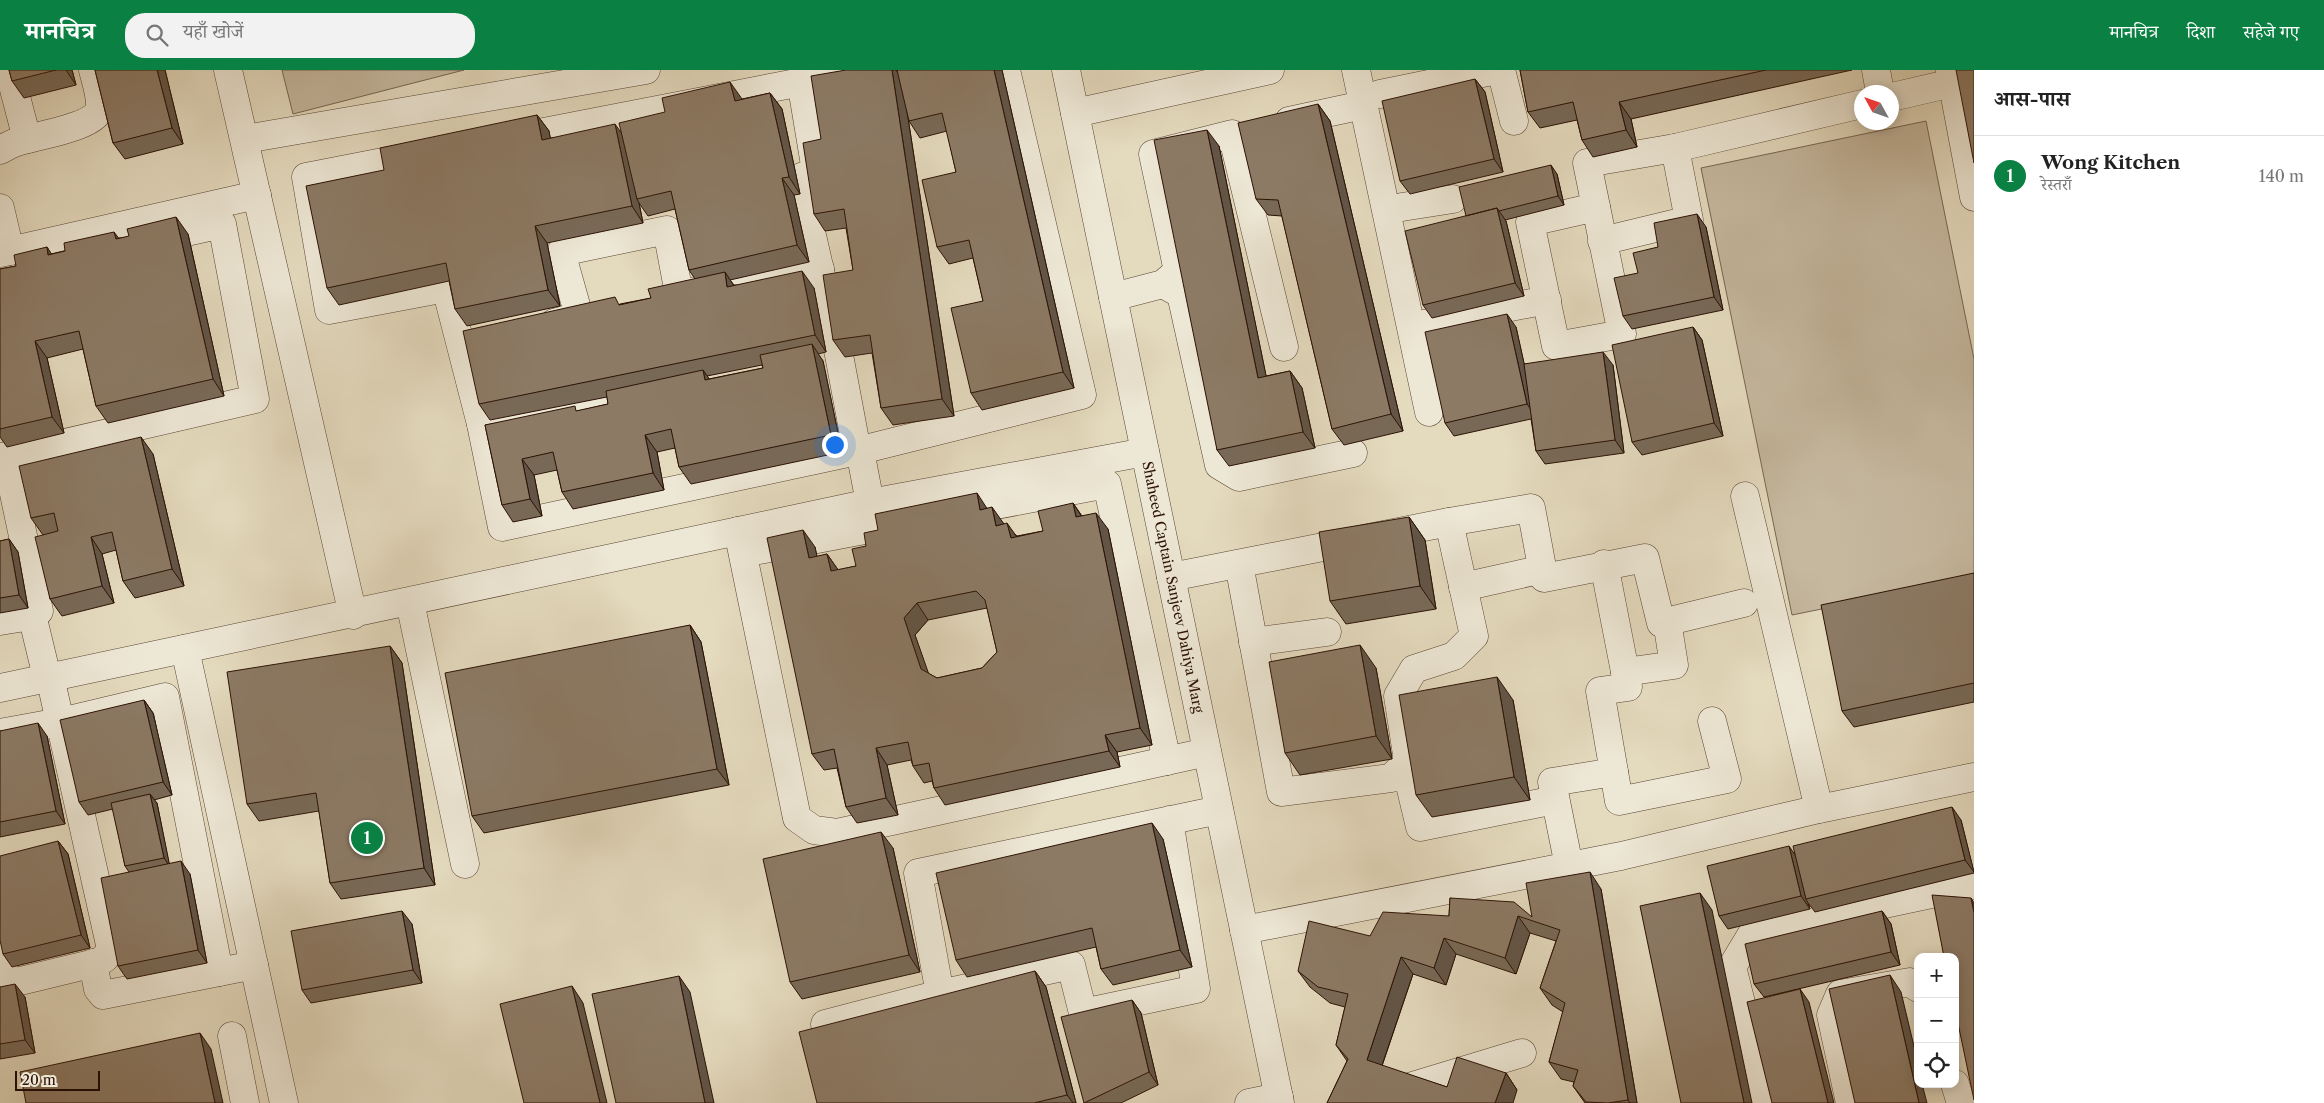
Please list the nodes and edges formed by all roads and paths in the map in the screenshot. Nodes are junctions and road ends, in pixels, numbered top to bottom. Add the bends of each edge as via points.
1 (8, 70) edge
2 (93, 70) edge
3 (228, 70) edge
4 (646, 70) edge
5 (863, 70) edge
6 (1006, 70) edge
7 (1066, 70) edge
8 (1270, 70) edge
9 (1356, 70) edge
10 (1497, 70) edge
11 (1502, 70) edge
12 (1876, 70) edge
13 (1951, 77) edge
14 (802, 81) junction
15 (1879, 85) edge
16 (540, 88) junction
17 (1373, 90) edge
18 (1899, 95) edge
19 (1854, 106) edge
20 (1075, 113) junction
21 (1514, 121) dead end
22 (548, 131) junction
23 (1232, 134) junction
24 (245, 139) junction
25 (27, 140) junction
26 (490, 142) edge
27 (1675, 148) junction
28 (0, 150) edge
29 (441, 151) edge
30 (256, 195) junction
31 (1974, 197) edge
32 (1453, 199) dead end
33 (1402, 207) junction
34 (1596, 207) junction
35 (0, 208) edge
36 (1602, 241) junction
37 (3, 259) edge
38 (820, 269) junction
39 (1162, 284) junction
40 (1113, 297) junction
41 (1547, 300) junction
42 (1424, 324) junction
43 (534, 327) edge
44 (489, 338) edge
45 (462, 345) junction
46 (1284, 347) dead end
47 (839, 355) junction
48 (810, 360) edge
49 (665, 388) edge
50 (481, 424) junction
51 (857, 451) junction
52 (1145, 452) junction
53 (1353, 453) dead end
54 (3, 457) edge
55 (1745, 496) dead end
56 (870, 503) junction
57 (1449, 522) junction
58 (741, 542) junction
59 (1239, 564) junction
60 (1604, 564) junction
61 (1543, 569) junction
62 (1171, 577) junction
63 (1463, 587) junction
64 (410, 602) junction
65 (1744, 603) dead end
66 (32, 615) junction
67 (353, 615) junction
68 (0, 621) edge
69 (1667, 622) junction
70 (1327, 632) edge
71 (1253, 642) junction
72 (185, 649) junction
73 (1625, 672) junction
74 (48, 677) junction
75 (0, 688) edge
76 (1712, 721) dead end
77 (60, 722) junction
78 (0, 733) edge
79 (1207, 752) junction
80 (1167, 761) junction
81 (1405, 764) junction
82 (1614, 772) junction
83 (1974, 777) edge
84 (1555, 800) junction
85 (1819, 809) junction
86 (1219, 810) junction
87 (1169, 820) junction
88 (464, 864) dead end
89 (1569, 866) junction
90 (1974, 885) edge
91 (1244, 930) junction
92 (0, 953) edge
93 (93, 963) junction
94 (254, 965) junction
95 (219, 972) junction
96 (4, 985) edge
97 (1914, 985) edge
98 (940, 994) junction
99 (825, 1024) edge
100 (232, 1036) dead end
101 (1522, 1053) dead end
102 (1956, 1088) edge
103 (1279, 1100) edge
104 (244, 1103) edge
105 (284, 1103) edge
106 (1249, 1103) edge
107 (1357, 1103) edge
108 (1766, 1103) edge
109 (1850, 1103) edge
110 (1960, 1103) edge

1 - 25 street
2 - 25 street via 100,109 96,116 83,124
3 - 24 street
4 - 16 street
5 - 14 street
6 - 51 street via 1082,394
7 - 20 street, Shaheed Captain Sanjeev Dahiya Marg
8 - 20 street
9 - 17 street
10 - 17 street
11 - 21 street
12 - 15 street
13 - 18 street
13 - 31 street
14 - 22 street
14 - 38 street via 816,171 799,178
16 - 22 street
16 - 24 street
17 - 23 street via 1265,127
17 - 33 street
17 - 42 street via 1434,411
19 - 27 street
20 - 40 street, Shaheed Captain Sanjeev Dahiya Marg
22 - 26 street
23 - 39 street via 1153,154 1178,271
23 - 46 street
24 - 30 street
25 - 28 street
27 - 34 street via 1587,163
27 - 36 street via 1688,220
29 - 45 street via 306,177 329,310 446,288
30 - 37 street
30 - 67 street
32 - 33 street
33 - 42 street
34 - 36 street
34 - 41 street via 1530,222
35 - 37 street
36 - 41 street via 1622,334 1556,346
37 - 54 street via 222,224 255,399
38 - 43 street via 679,294 667,230 561,252 579,316
38 - 47 street
39 - 40 street
39 - 53 street via 1181,294 1219,465 1239,477
40 - 52 street, Shaheed Captain Sanjeev Dahiya Marg
41 - 42 street
44 - 45 street
45 - 50 street
47 - 48 street
47 - 51 street
49 - 50 street
50 - 51 street via 502,527
51 - 56 street
52 - 56 street
52 - 62 street, Shaheed Captain Sanjeev Dahiya Marg
54 - 66 street via 38,603 39,611
55 - 85 street
56 - 58 street
57 - 59 street
57 - 61 street via 1531,508
57 - 63 street
58 - 64 street
58 - 80 street via 1107,484
58 - 80 street via 797,818 814,830 837,833
59 - 62 street
59 - 71 street
60 - 61 street via 1544,578
60 - 69 street via 1645,558 1661,623
60 - 73 street
61 - 63 street
62 - 79 street, Shaheed Captain Sanjeev Dahiya Marg
63 - 81 street via 1474,636 1454,656 1414,668 1398,696 1408,761
64 - 67 street
64 - 88 street
65 - 69 street
66 - 68 street
66 - 74 street
67 - 72 street
69 - 73 street via 1674,665
70 - 71 street
71 - 81 street via 1281,792 1391,778
72 - 74 street
72 - 94 street
73 - 82 street via 1628,687 1600,691
74 - 75 street
74 - 77 street
76 - 82 street via 1727,779 1619,801
77 - 78 street
77 - 93 street via 110,940 111,949 105,958
77 - 95 street via 165,697
79 - 80 street
79 - 86 street, Shaheed Captain Sanjeev Dahiya Marg
81 - 84 street via 1420,827
82 - 84 street via 1552,782
83 - 85 street
84 - 89 street
85 - 89 street
86 - 87 street
86 - 91 street, Shaheed Captain Sanjeev Dahiya Marg
87 - 98 street via 918,873
87 - 98 street via 1196,989 1083,1013 1071,965
89 - 91 street
90 - 108 street via 1753,932 1732,967
91 - 103 street, Shaheed Captain Sanjeev Dahiya Marg
92 - 96 street
93 - 95 street via 98,989 103,995
93 - 96 street
94 - 95 street
94 - 105 street
97 - 109 street via 1910,982 1840,994 1831,1015
98 - 99 street
100 - 104 street
101 - 107 street
102 - 110 street
103 - 106 street

